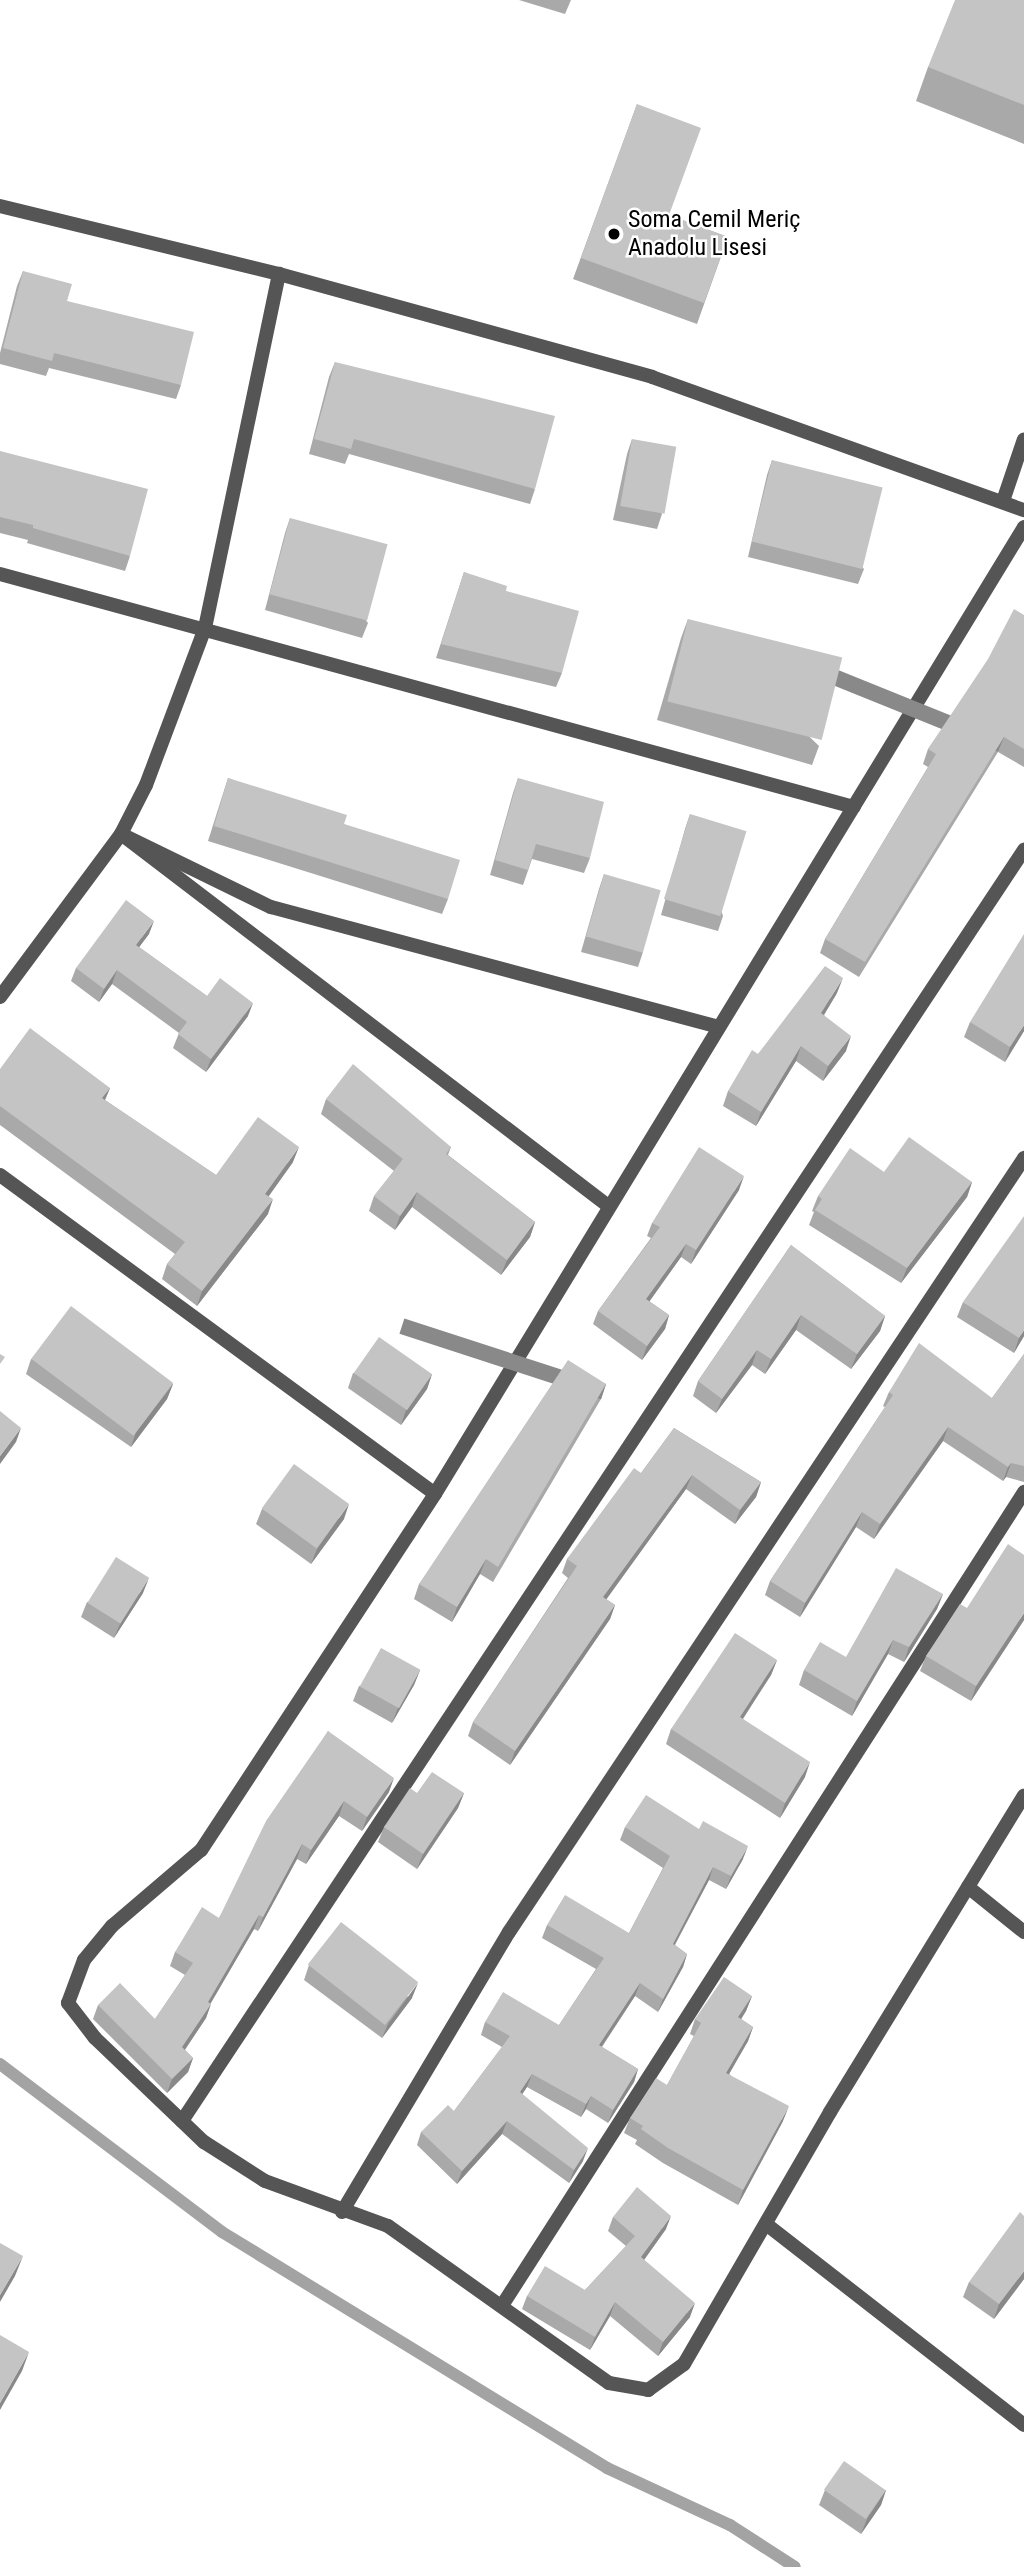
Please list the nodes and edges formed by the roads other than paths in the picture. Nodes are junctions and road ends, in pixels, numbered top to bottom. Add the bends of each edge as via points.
1 (0, 206) edge
2 (279, 274) junction
3 (1024, 439) edge
4 (1003, 501) junction
5 (1024, 510) edge
6 (1024, 527) edge
7 (0, 575) edge
8 (205, 628) junction
9 (854, 807) junction
10 (121, 834) junction
11 (1024, 850) edge
12 (0, 997) edge
13 (718, 1027) junction
14 (1024, 1158) edge
15 (0, 1175) edge
16 (607, 1205) junction
17 (1024, 1492) edge
18 (435, 1494) junction
19 (1024, 1796) edge
20 (968, 1887) junction
21 (1024, 1933) edge
22 (182, 2121) junction
23 (342, 2212) junction
24 (766, 2224) junction
25 (503, 2304) junction
26 (1024, 2424) edge

1 - 2 street
2 - 4 street via 652,377
2 - 8 street
3 - 4 street
4 - 5 street
6 - 9 street
7 - 8 street
8 - 9 street
8 - 10 street via 146,785
9 - 13 street
10 - 12 street
10 - 13 street via 271,907
10 - 16 street
11 - 22 street
13 - 16 street
14 - 23 street via 509,1933
15 - 18 street
16 - 18 street
17 - 25 street
18 - 22 street via 201,1850 113,1926 83,1960 68,2003 95,2038
19 - 20 street
20 - 21 street
20 - 24 street
22 - 23 street via 204,2142 265,2181
23 - 25 street via 388,2226
24 - 25 street via 684,2364 648,2390 609,2383
24 - 26 street

